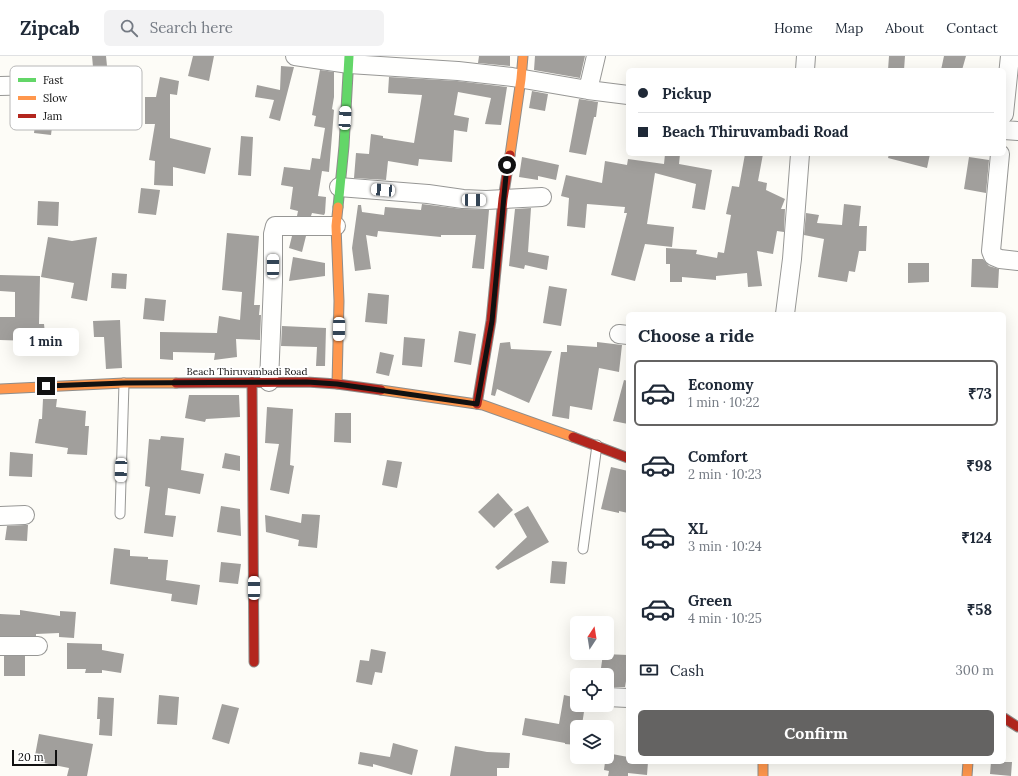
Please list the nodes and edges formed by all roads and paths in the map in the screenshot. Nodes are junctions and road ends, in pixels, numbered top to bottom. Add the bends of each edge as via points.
1 (295, 56) edge
2 (523, 56) edge
3 (596, 56) edge
4 (806, 56) edge
5 (1010, 56) edge
6 (349, 60) edge
7 (805, 68) edge
8 (521, 79) junction
9 (0, 86) edge
10 (10, 86) edge
11 (588, 90) junction
12 (626, 95) edge
13 (1006, 95) edge
14 (1006, 130) edge
15 (1018, 131) edge
16 (800, 156) edge
17 (1000, 156) edge
18 (339, 187) junction
19 (542, 197) dead end
20 (503, 199) junction
21 (336, 226) junction
22 (1018, 260) edge
23 (785, 312) edge
24 (261, 382) junction
25 (124, 383) junction
26 (337, 384) junction
27 (0, 389) edge
28 (477, 404) junction
29 (597, 445) junction
30 (626, 457) edge
31 (120, 514) dead end
32 (25, 515) dead end
33 (0, 516) edge
34 (583, 549) dead end
35 (0, 646) edge
36 (38, 646) dead end
37 (254, 662) dead end
38 (614, 697) edge
39 (626, 698) edge
40 (1006, 719) edge
41 (1018, 727) edge
42 (763, 764) edge
43 (968, 764) edge
44 (763, 776) edge
45 (967, 776) edge

1 - 6 street
2 - 8 street
3 - 11 street
4 - 7 street
5 - 13 street
6 - 8 street
6 - 18 street
8 - 11 street
8 - 20 street
9 - 10 street
11 - 12 street
14 - 15 street
16 - 23 street
17 - 22 street via 991,251 993,256 1000,259
18 - 20 street via 463,199
18 - 21 street
19 - 20 street
20 - 28 street via 492,321
21 - 24 street via 275,226 273,282
21 - 26 street via 339,301
24 - 25 street, Beach Thiruvambadi Road
24 - 26 street, Beach Thiruvambadi Road
24 - 37 street
25 - 27 street, Beach Thiruvambadi Road
25 - 31 lane
26 - 28 street, Beach Thiruvambadi Road
28 - 29 street, Beach Thiruvambadi Road
29 - 30 street, Beach Thiruvambadi Road
29 - 34 lane
32 - 33 street
35 - 36 street
38 - 39 street
40 - 41 street
42 - 44 street
43 - 45 street

